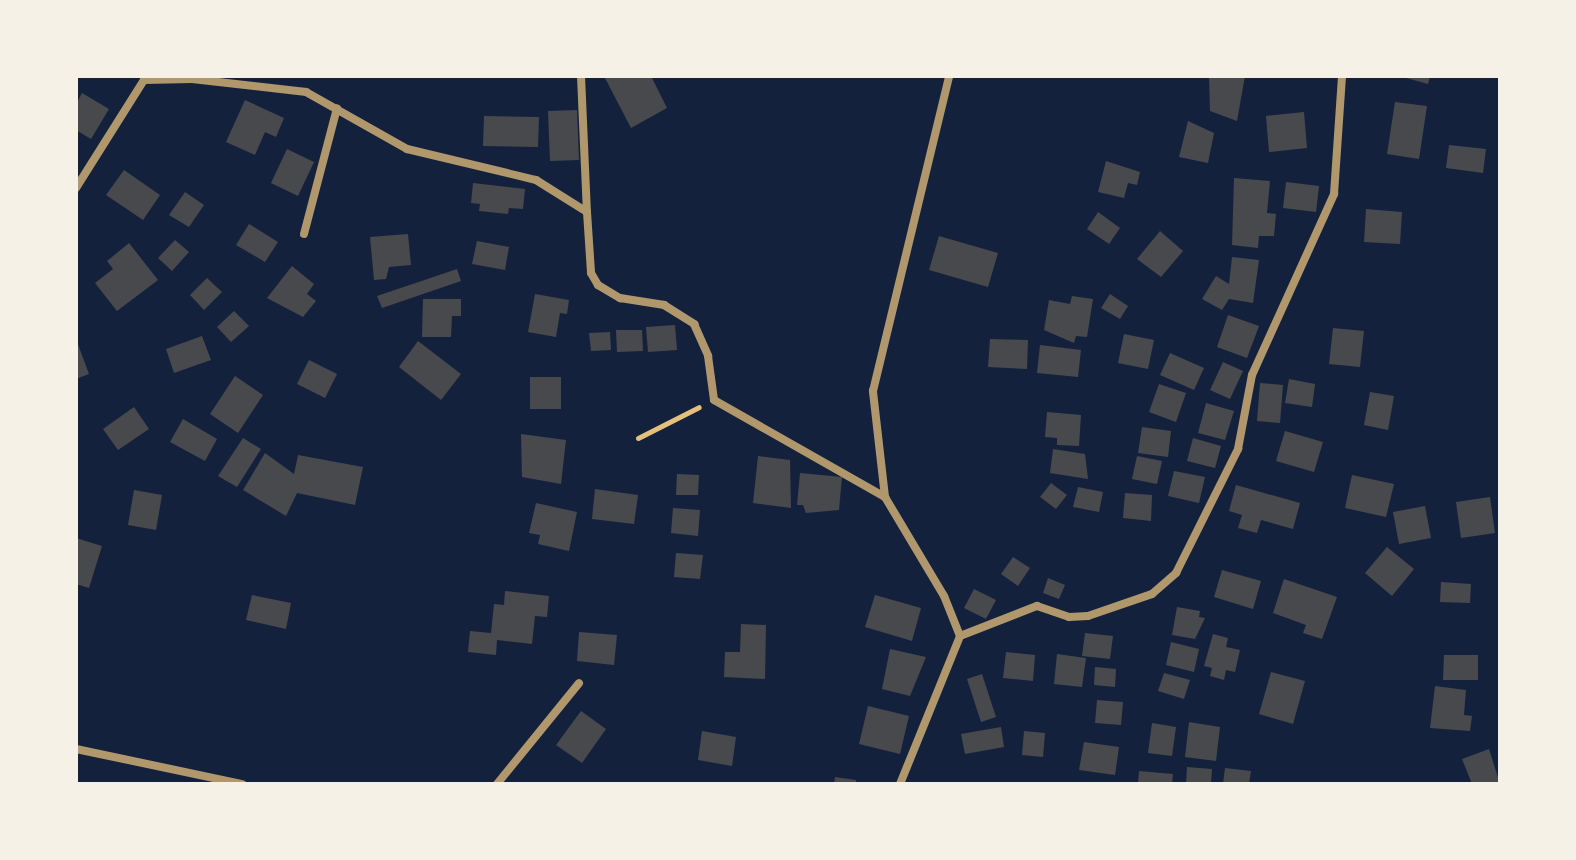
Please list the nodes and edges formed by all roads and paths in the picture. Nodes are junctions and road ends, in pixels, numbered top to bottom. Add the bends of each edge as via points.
1 (581, 76) edge
2 (949, 76) edge
3 (1342, 76) edge
4 (192, 78) edge
5 (337, 108) junction
6 (76, 188) edge
7 (587, 212) junction
8 (304, 234) dead end
9 (714, 400) junction
10 (638, 438) dead end
11 (885, 497) junction
12 (960, 636) junction
13 (579, 683) dead end
14 (76, 749) edge
15 (242, 784) edge
16 (497, 784) edge
17 (900, 784) edge

1 - 7 street
2 - 11 street via 873,391
3 - 12 street via 1334,194 1252,375 1238,449 1176,573 1152,594 1088,616 1069,617 1037,606
4 - 5 street via 290,89
4 - 6 street via 144,80
5 - 7 street via 407,149 536,180
5 - 8 street
7 - 9 street via 591,273 598,285 620,298 664,305 694,324 708,356
9 - 10 path
9 - 11 street
11 - 12 street via 944,596
12 - 17 street
13 - 16 street
14 - 15 street

